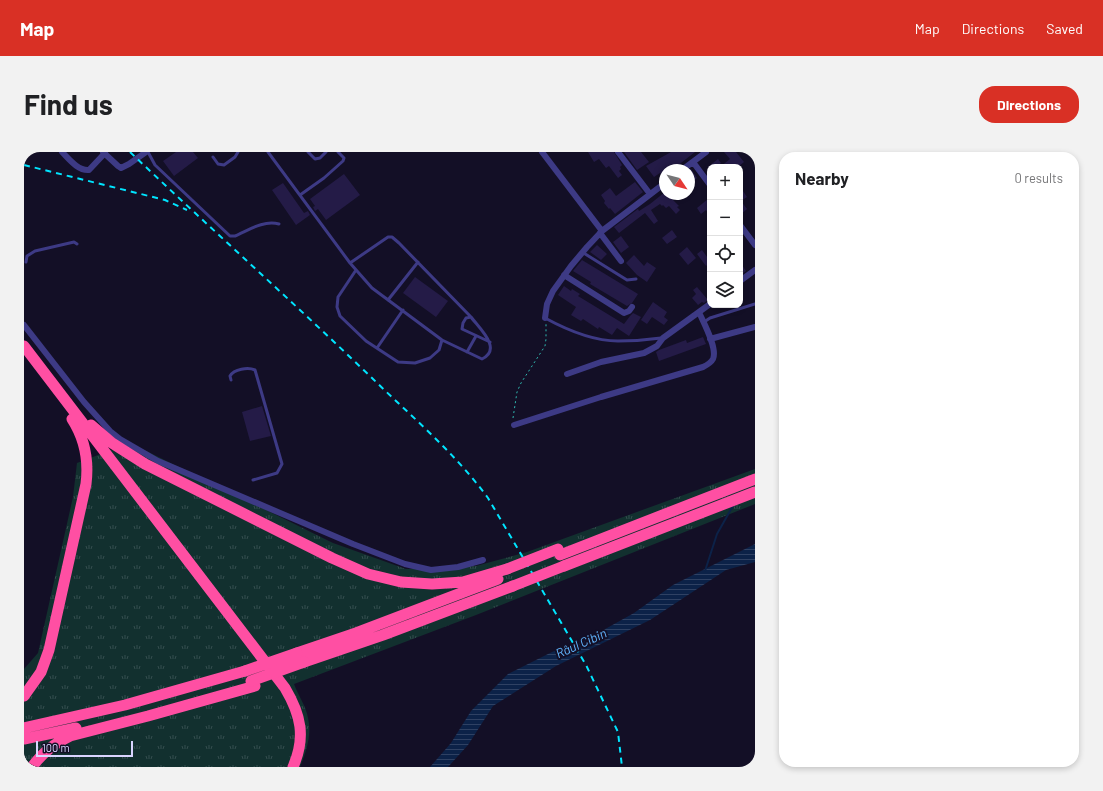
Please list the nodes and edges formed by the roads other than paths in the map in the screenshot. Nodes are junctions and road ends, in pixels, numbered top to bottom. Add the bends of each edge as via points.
1 (62, 152) edge
2 (147, 152) edge
3 (238, 152) edge
4 (268, 152) edge
5 (308, 152) edge
6 (326, 152) edge
7 (338, 152) edge
8 (542, 152) edge
9 (618, 152) edge
10 (706, 152) edge
11 (104, 153) edge
12 (213, 157) dead end
13 (693, 162) junction
14 (690, 164) edge
15 (707, 181) edge
16 (659, 187) edge
17 (650, 194) junction
18 (300, 195) junction
19 (280, 224) dead end
20 (743, 229) edge
21 (601, 232) junction
22 (77, 244) dead end
23 (755, 245) edge
24 (582, 252) junction
25 (621, 261) dead end
26 (26, 262) dead end
27 (418, 262) junction
28 (350, 263) junction
29 (356, 270) junction
30 (755, 270) edge
31 (564, 275) junction
32 (636, 279) dead end
33 (743, 279) edge
34 (388, 300) junction
35 (755, 304) edge
36 (707, 306) edge
37 (632, 307) dead end
38 (403, 310) junction
39 (699, 312) junction
40 (471, 317) junction
41 (545, 318) joint
42 (703, 323) junction
43 (24, 325) edge
44 (755, 326) edge
45 (476, 336) junction
46 (663, 338) junction
47 (710, 339) junction
48 (442, 340) junction
49 (490, 342) junction
50 (24, 346) edge
51 (377, 348) junction
52 (467, 352) junction
53 (567, 374) dead end
54 (231, 380) dead end
55 (61, 395) junction
56 (514, 425) road end
57 (755, 479) edge
58 (253, 480) dead end
59 (755, 492) edge
60 (483, 560) dead end
61 (511, 580) junction
62 (253, 683) junction
63 (24, 696) edge
64 (24, 728) edge
65 (24, 739) edge
66 (32, 767) edge
67 (293, 767) edge

1 - 11 street via 84,171 89,170
2 - 11 street via 121,168
2 - 19 lane via 155,165 230,236 261,223
3 - 12 lane via 224,165 218,164
4 - 18 lane
5 - 6 lane via 315,159
7 - 18 lane via 344,158 343,161
8 - 21 street
9 - 17 street
10 - 13 street
13 - 14 street
13 - 15 street
16 - 17 street
17 - 21 street
18 - 28 lane
20 - 23 street
21 - 24 street
21 - 25 street
22 - 26 lane via 74,242 35,251 27,256
24 - 31 street
24 - 32 lane via 628,280
27 - 28 lane via 392,237 388,237
27 - 34 lane
27 - 40 lane
28 - 29 lane
29 - 34 lane via 372,288
29 - 51 lane via 338,296 337,307 340,316
30 - 33 street
31 - 37 street via 624,313
31 - 41 street via 547,304
34 - 38 lane
35 - 42 lane via 710,318
36 - 39 street
38 - 48 lane
38 - 51 lane
39 - 42 street
39 - 46 street
40 - 45 lane via 466,318 462,329
40 - 49 lane
41 - 46 lane via 579,334 604,339 617,341
42 - 47 street
43 - 60 street via 110,431 158,461 405,564 432,570 458,567
44 - 47 street
45 - 49 lane
45 - 52 lane
46 - 53 street via 657,346 644,353 601,362
47 - 56 street via 713,358 703,367
48 - 51 lane via 439,350 430,358 415,363 398,362
48 - 52 lane
49 - 52 lane via 491,350 487,357 482,359
50 - 55 highway
54 - 58 lane via 230,376 234,372 250,368 255,370 282,464 277,473
55 - 61 highway via 76,406 102,435 132,456 354,569 394,581 432,584
55 - 63 highway via 85,446 87,475 49,650 41,672
55 - 67 highway via 285,688 301,726 300,749
57 - 61 highway via 559,552
59 - 61 highway, bridge via 566,568
61 - 62 highway, bridge via 383,635
61 - 64 highway, bridge via 245,671 125,705
62 - 65 highway via 127,716
62 - 66 highway via 148,716 70,736 47,749

